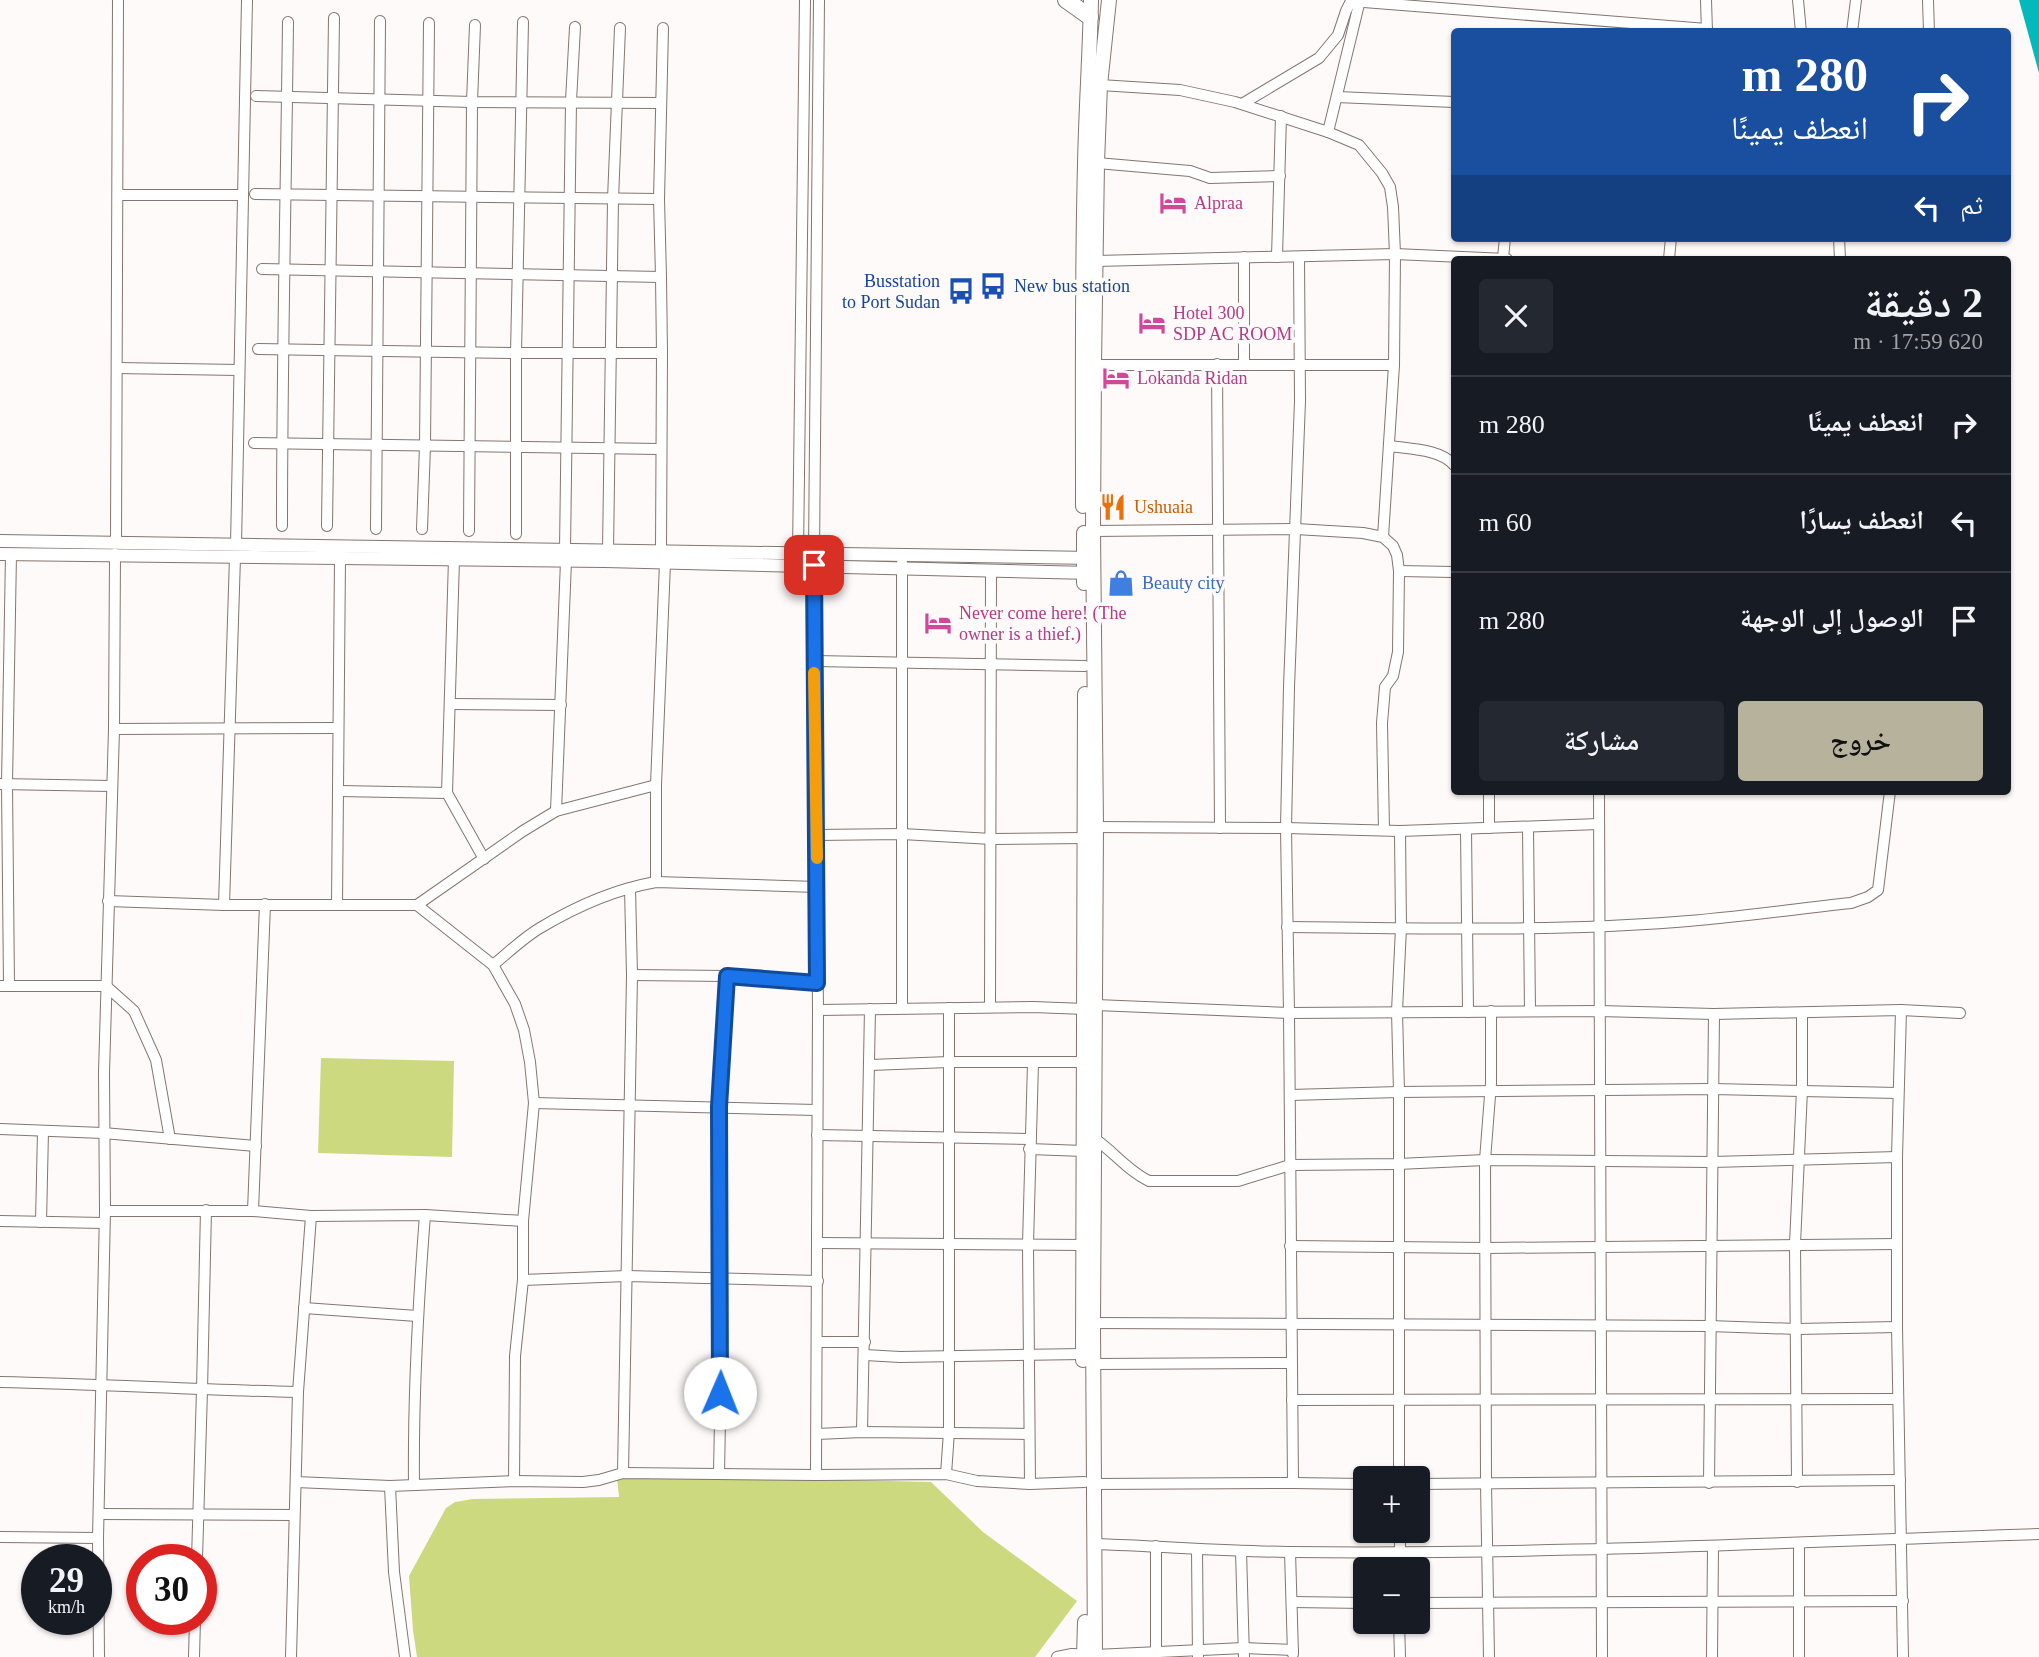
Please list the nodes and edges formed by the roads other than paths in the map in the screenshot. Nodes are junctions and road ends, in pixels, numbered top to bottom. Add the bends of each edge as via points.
1 (118, 0) edge
2 (247, 0) edge
3 (805, 0) edge
4 (819, 0) edge
5 (1066, 0) edge
6 (1091, 0) edge
7 (1109, 0) edge
8 (1360, 0) edge
9 (1706, 0) edge
10 (1798, 0) edge
11 (1856, 0) edge
12 (1928, 0) edge
13 (1090, 17) junction
14 (334, 19) dead end
15 (380, 21) dead end
16 (288, 22) dead end
17 (523, 22) dead end
18 (429, 23) dead end
19 (475, 25) dead end
20 (575, 27) dead end
21 (620, 27) dead end
22 (663, 28) dead end
23 (1684, 28) edge
24 (1707, 28) edge
25 (1801, 28) edge
26 (1852, 28) edge
27 (1929, 28) edge
28 (1100, 85) junction
29 (256, 96) dead end
30 (287, 97) junction
31 (1336, 97) junction
32 (332, 99) junction
33 (429, 99) junction
34 (379, 100) junction
35 (522, 101) junction
36 (571, 101) junction
37 (472, 102) junction
38 (1451, 102) edge
39 (662, 103) junction
40 (616, 104) junction
41 (1242, 104) junction
42 (1281, 116) junction
43 (1328, 132) junction
44 (1097, 163) junction
45 (1280, 176) junction
46 (255, 194) dead end
47 (118, 195) junction
48 (243, 195) junction
49 (285, 195) junction
50 (333, 195) junction
51 (427, 195) junction
52 (380, 196) junction
53 (472, 196) junction
54 (519, 197) junction
55 (570, 198) junction
56 (613, 199) junction
57 (659, 199) junction
58 (1395, 254) junction
59 (1244, 257) junction
60 (1277, 257) junction
61 (1299, 257) junction
62 (1451, 257) edge
63 (1095, 261) junction
64 (262, 269) dead end
65 (286, 270) junction
66 (331, 271) junction
67 (378, 271) junction
68 (427, 272) junction
69 (471, 273) junction
70 (519, 274) junction
71 (569, 274) junction
72 (612, 275) junction
73 (661, 277) junction
74 (258, 349) dead end
75 (284, 350) junction
76 (330, 351) junction
77 (378, 351) junction
78 (425, 352) junction
79 (470, 353) junction
80 (516, 353) junction
81 (568, 353) junction
82 (611, 353) junction
83 (662, 353) junction
84 (1217, 364) junction
85 (1244, 364) junction
86 (1094, 365) junction
87 (1300, 365) junction
88 (1394, 365) junction
89 (117, 368) junction
90 (239, 370) junction
91 (800, 375) junction
92 (815, 375) junction
93 (254, 443) dead end
94 (282, 443) junction
95 (328, 444) junction
96 (378, 445) junction
97 (425, 446) junction
98 (1390, 446) junction
99 (470, 447) junction
100 (517, 448) junction
101 (566, 448) junction
102 (610, 449) junction
103 (660, 449) junction
104 (1451, 461) edge
105 (282, 526) dead end
106 (327, 526) dead end
107 (422, 528) dead end
108 (376, 529) dead end
109 (1217, 529) junction
110 (1296, 529) junction
111 (469, 531) dead end
112 (1093, 531) junction
113 (516, 534) dead end
114 (1384, 537) junction
115 (0, 541) edge
116 (116, 549) junction
117 (235, 551) junction
118 (608, 551) junction
119 (399, 553) junction
120 (798, 553) junction
121 (5, 554) edge
122 (565, 555) junction
123 (341, 557) junction
124 (663, 557) junction
125 (1088, 558) junction
126 (454, 559) junction
127 (814, 559) junction
128 (902, 561) junction
129 (991, 570) junction
130 (1399, 571) junction
131 (1451, 572) edge
132 (1089, 573) junction
133 (814, 661) junction
134 (903, 664) junction
135 (992, 665) junction
136 (1085, 666) junction
137 (450, 704) junction
138 (561, 705) junction
139 (114, 729) junction
140 (228, 729) junction
141 (337, 729) junction
142 (4, 784) edge
143 (656, 785) junction
144 (111, 786) junction
145 (339, 791) junction
146 (447, 793) junction
147 (1489, 795) edge
148 (1599, 795) edge
149 (1890, 795) edge
150 (556, 811) junction
151 (1599, 824) junction
152 (1220, 828) junction
153 (1286, 828) junction
154 (1489, 828) junction
155 (1528, 828) junction
156 (1466, 829) junction
157 (1384, 830) junction
158 (1089, 831) junction
159 (1400, 831) junction
160 (902, 834) junction
161 (816, 835) junction
162 (992, 838) junction
163 (484, 859) junction
164 (656, 882) junction
165 (817, 887) junction
166 (630, 888) junction
167 (108, 901) junction
168 (265, 904) junction
169 (224, 905) junction
170 (337, 905) junction
171 (417, 905) junction
172 (1287, 927) junction
173 (1600, 927) junction
174 (1401, 928) junction
175 (1468, 928) junction
176 (1530, 929) junction
177 (493, 965) junction
178 (632, 975) junction
179 (727, 976) junction
180 (817, 983) junction
181 (5, 986) edge
182 (106, 986) junction
183 (990, 1007) junction
184 (1091, 1007) junction
185 (902, 1008) junction
186 (949, 1008) junction
187 (870, 1009) junction
188 (818, 1010) junction
189 (1901, 1010) junction
190 (1397, 1011) junction
191 (1491, 1011) junction
192 (1530, 1011) junction
193 (1600, 1011) junction
194 (1468, 1012) junction
195 (1289, 1013) junction
196 (1802, 1013) junction
197 (1960, 1013) dead end
198 (1714, 1014) junction
199 (949, 1062) junction
200 (1085, 1062) junction
201 (1032, 1063) junction
202 (870, 1065) junction
203 (1713, 1089) junction
204 (1599, 1090) junction
205 (1802, 1090) junction
206 (1399, 1092) junction
207 (1489, 1093) junction
208 (1898, 1093) junction
209 (1290, 1096) junction
210 (534, 1103) junction
211 (630, 1106) junction
212 (719, 1107) junction
213 (817, 1110) junction
214 (0, 1129) edge
215 (43, 1131) junction
216 (103, 1133) junction
217 (817, 1135) junction
218 (868, 1137) junction
219 (948, 1138) junction
220 (170, 1139) junction
221 (1095, 1139) junction
222 (1029, 1144) junction
223 (256, 1146) junction
224 (1084, 1151) junction
225 (1897, 1157) junction
226 (1799, 1159) junction
227 (1485, 1160) junction
228 (1600, 1161) junction
229 (1711, 1162) junction
230 (1398, 1164) junction
231 (1290, 1165) junction
232 (206, 1210) junction
233 (105, 1211) junction
234 (253, 1211) junction
235 (425, 1215) junction
236 (311, 1216) junction
237 (0, 1221) edge
238 (523, 1221) junction
239 (41, 1222) junction
240 (104, 1223) junction
241 (818, 1243) junction
242 (865, 1243) junction
243 (1028, 1244) junction
244 (1795, 1244) junction
245 (1897, 1244) junction
246 (948, 1245) junction
247 (1084, 1245) junction
248 (1290, 1245) junction
249 (1398, 1246) junction
250 (1711, 1246) junction
251 (1486, 1248) junction
252 (1601, 1248) junction
253 (627, 1276) junction
254 (720, 1279) junction
255 (523, 1280) junction
256 (818, 1281) junction
257 (304, 1308) junction
258 (417, 1316) junction
259 (1093, 1323) junction
260 (1292, 1325) junction
261 (1399, 1325) junction
262 (1486, 1325) junction
263 (1601, 1325) junction
264 (1709, 1326) junction
265 (1897, 1327) junction
266 (1797, 1329) junction
267 (818, 1342) junction
268 (865, 1342) junction
269 (865, 1355) junction
270 (1028, 1355) junction
271 (948, 1356) junction
272 (1088, 1359) junction
273 (1291, 1363) junction
274 (0, 1382) edge
275 (101, 1384) junction
276 (202, 1390) junction
277 (298, 1392) junction
278 (1601, 1398) junction
279 (1292, 1399) junction
280 (1399, 1399) junction
281 (1486, 1399) junction
282 (1796, 1399) junction
283 (1898, 1399) junction
284 (1710, 1400) junction
285 (862, 1432) junction
286 (949, 1432) junction
287 (817, 1434) junction
288 (1029, 1434) junction
289 (1399, 1466) edge
290 (719, 1473) junction
291 (623, 1474) junction
292 (946, 1474) junction
293 (816, 1475) junction
294 (1900, 1480) junction
295 (514, 1481) junction
296 (296, 1482) junction
297 (1601, 1482) junction
298 (1797, 1482) junction
299 (1089, 1483) junction
300 (1293, 1483) junction
301 (1486, 1483) junction
302 (1709, 1483) junction
303 (1030, 1484) junction
304 (1353, 1484) edge
305 (1430, 1484) edge
306 (414, 1485) junction
307 (390, 1486) junction
308 (99, 1514) junction
309 (294, 1514) junction
310 (198, 1516) junction
311 (2039, 1534) edge
312 (0, 1537) edge
313 (98, 1538) junction
314 (1902, 1538) junction
315 (1401, 1543) edge
316 (197, 1544) edge
317 (1093, 1544) junction
318 (1799, 1544) junction
319 (1156, 1546) junction
320 (1713, 1546) junction
321 (1197, 1549) junction
322 (1601, 1550) junction
323 (1241, 1551) junction
324 (1486, 1551) junction
325 (1290, 1552) junction
326 (1401, 1552) junction
327 (1401, 1557) edge
328 (1799, 1600) junction
329 (1713, 1601) junction
330 (1903, 1601) junction
331 (1292, 1602) junction
332 (1602, 1602) junction
333 (1353, 1603) edge
334 (1430, 1603) edge
335 (1487, 1604) junction
336 (1399, 1634) edge
337 (195, 1635) edge
338 (1244, 1653) edge
339 (1293, 1653) edge
340 (1156, 1654) edge
341 (1198, 1654) edge
342 (1089, 1656) edge
343 (99, 1657) edge
344 (194, 1657) edge
345 (291, 1657) edge
346 (405, 1657) edge
347 (1057, 1657) edge
348 (1400, 1657) edge
349 (1489, 1657) edge
350 (1602, 1657) edge
351 (1713, 1657) edge
352 (1799, 1657) edge
353 (1903, 1657) edge

1 - 47 street
2 - 48 street
3 - 91 street
4 - 92 street
5 - 13 main road
6 - 13 main road
7 - 28 main road
8 - 23 street
8 - 31 street
8 - 41 street via 1351,1 1338,35 1320,58
9 - 24 street
10 - 25 street
11 - 26 street
12 - 27 street
13 - 125 main road via 1083,275
14 - 32 street
15 - 34 street
16 - 30 street
17 - 35 street
18 - 33 street
19 - 37 street
20 - 36 street
21 - 40 street
22 - 39 street
28 - 41 street via 1180,90
28 - 44 main road
29 - 30 street
30 - 32 street
30 - 49 street
31 - 38 street
31 - 43 street
32 - 34 street
32 - 50 street
33 - 34 street
33 - 37 street
33 - 51 street
34 - 52 street
35 - 36 street
35 - 37 street
35 - 54 street
36 - 40 street
36 - 55 street
37 - 53 street
39 - 40 street
39 - 57 street
40 - 56 street
41 - 42 street
42 - 43 street
42 - 45 street
43 - 58 street via 1359,145 1390,187
44 - 45 street via 1190,171 1210,178
44 - 63 main road
45 - 60 street
46 - 49 street
47 - 48 street
47 - 89 street
48 - 90 street
49 - 50 street
49 - 65 street
50 - 52 street
50 - 66 street
51 - 52 street
51 - 53 street
51 - 68 street
52 - 67 street
53 - 54 street
53 - 69 street
54 - 55 street
54 - 70 street
55 - 56 street
55 - 71 street
56 - 57 street
56 - 72 street
57 - 73 street
58 - 61 street
58 - 62 street
58 - 88 street
59 - 60 street
59 - 63 street
59 - 85 street
60 - 61 street
61 - 87 street
63 - 86 main road
64 - 65 street
65 - 66 street
65 - 75 street
66 - 67 street
66 - 76 street
67 - 68 street
67 - 77 street
68 - 69 street
68 - 78 street
69 - 70 street
69 - 79 street
70 - 71 street
70 - 80 street
71 - 72 street
71 - 81 street
72 - 73 street
72 - 82 street
73 - 83 street
74 - 75 street
75 - 76 street
75 - 94 street
76 - 77 street
76 - 95 street
77 - 78 street
77 - 96 street
78 - 79 street
78 - 97 street
79 - 80 street
79 - 99 street
80 - 81 street
80 - 100 street
81 - 82 street
81 - 101 street
82 - 83 street
82 - 102 street
83 - 103 street
84 - 85 street
84 - 86 street
84 - 109 street
85 - 87 street
86 - 112 main road
87 - 88 street
87 - 110 street
88 - 98 street
89 - 90 street
89 - 116 street
90 - 117 street
91 - 92 street
91 - 120 street
92 - 127 street
93 - 94 street
94 - 95 street
94 - 105 street
95 - 96 street
95 - 106 street
96 - 97 street
96 - 108 street
97 - 99 street
97 - 107 street
98 - 104 street
98 - 114 street
99 - 100 street
99 - 111 street
100 - 101 street
100 - 113 street
101 - 102 street
101 - 122 street
102 - 103 street
102 - 118 street
103 - 124 street
109 - 110 street
109 - 112 street
109 - 152 street
110 - 114 street
110 - 153 street
112 - 125 main road
114 - 130 street via 1395,550
115 - 116 street
116 - 117 street
116 - 121 street
116 - 139 street
117 - 119 street
117 - 123 street
117 - 140 street
118 - 122 street
118 - 124 street
119 - 122 street
119 - 123 street
119 - 126 street
120 - 124 street
120 - 127 street
121 - 142 street
122 - 124 street
122 - 126 street
122 - 138 street
123 - 141 street
124 - 127 street
124 - 143 street
125 - 128 street
125 - 132 main road
126 - 137 street
127 - 128 street
127 - 133 street
128 - 129 street
128 - 134 street
129 - 132 street
129 - 135 street
130 - 131 street
130 - 157 street via 1398,659 1385,687 1382,723
132 - 136 main road
132 - 158 main road
133 - 134 street
133 - 161 street
134 - 135 street
134 - 160 street
135 - 136 street
135 - 162 street
136 - 158 main road
137 - 138 street
137 - 146 street
138 - 150 street
139 - 140 street
139 - 144 street
140 - 141 street
140 - 169 street
141 - 145 street
142 - 144 street
142 - 181 street
143 - 150 street
143 - 164 street
144 - 167 street
145 - 146 street
145 - 170 street
146 - 163 street
147 - 154 street
148 - 151 street
149 - 173 street via 1878,890 1868,897 1851,903
150 - 163 street
151 - 155 street
151 - 173 street
152 - 153 street
152 - 158 street
153 - 157 street
153 - 172 street
154 - 155 street
154 - 156 street
155 - 176 street
156 - 159 street
156 - 175 street
157 - 159 street
158 - 162 street
158 - 184 main road
159 - 174 street
160 - 161 street
160 - 162 street
160 - 185 street
161 - 165 street
162 - 183 street
163 - 171 street
164 - 165 street
164 - 166 street
165 - 180 street
166 - 177 street via 539,929
166 - 178 street
167 - 169 street
167 - 182 street
168 - 169 street
168 - 170 street
168 - 223 street
170 - 171 street
171 - 177 street
172 - 174 street
172 - 195 street
173 - 176 street
173 - 193 street
174 - 175 street
174 - 190 street
175 - 176 street
175 - 194 street
176 - 192 street
177 - 210 street via 524,1030
178 - 179 street
178 - 211 street
179 - 180 street
179 - 212 street
180 - 188 street
181 - 182 street
182 - 216 street
182 - 220 street via 134,1011 156,1060
183 - 184 street
183 - 186 street
184 - 195 street
184 - 200 main road
184 - 221 main road
185 - 186 street
185 - 187 street
186 - 199 street
187 - 188 street
187 - 202 street
188 - 213 street
189 - 196 street
189 - 197 street
189 - 208 street
190 - 194 street
190 - 195 street
190 - 206 street
191 - 192 street
191 - 194 street
191 - 207 street
192 - 193 street
193 - 198 street
193 - 204 street
195 - 209 street
196 - 198 street
196 - 205 street
198 - 203 street
199 - 201 street
199 - 202 street
199 - 219 street
200 - 201 street
200 - 224 main road
201 - 222 street
202 - 218 street
203 - 204 street
203 - 205 street
203 - 229 street
204 - 207 street
204 - 228 street
205 - 208 street
205 - 226 street
206 - 207 street
206 - 209 street
206 - 230 street
207 - 227 street
208 - 225 street
209 - 231 street
210 - 211 street
210 - 238 street
211 - 212 street
211 - 253 street
212 - 213 street
212 - 254 street
213 - 217 street
214 - 215 street
215 - 216 street
215 - 239 street
216 - 220 street
216 - 233 street
217 - 218 street
217 - 241 street
218 - 219 street
218 - 242 street
219 - 222 street
219 - 246 street
220 - 223 street
221 - 231 street via 1149,1181 1238,1181
221 - 259 main road
222 - 224 street
222 - 243 street
223 - 234 street
224 - 247 main road
225 - 226 street
225 - 245 street
226 - 229 street
226 - 244 street
227 - 228 street
227 - 230 street
227 - 251 street
228 - 229 street
228 - 252 street
229 - 250 street
230 - 231 street
230 - 249 street
231 - 248 street
232 - 233 street
232 - 234 street
232 - 276 street
233 - 240 street
234 - 236 street
235 - 236 street
235 - 238 street
235 - 258 street
236 - 257 street
237 - 239 street
238 - 255 street
239 - 240 street
240 - 275 street
241 - 242 street
241 - 256 street
242 - 246 street
242 - 268 street
243 - 246 street
243 - 247 street
243 - 270 street
244 - 245 street
244 - 250 street
244 - 266 street
245 - 265 street
246 - 271 street
247 - 272 main road
248 - 249 street
248 - 260 street
249 - 251 street
249 - 261 street
250 - 252 street
250 - 264 street
251 - 252 street
251 - 262 street
252 - 263 street
253 - 254 street
253 - 255 street
253 - 291 street
254 - 256 street
254 - 290 street
255 - 295 street via 516,1356
256 - 267 street
257 - 258 street
257 - 277 street
258 - 306 street
259 - 260 street
259 - 272 main road
260 - 261 street
260 - 273 street
261 - 262 street
261 - 280 street
262 - 263 street
262 - 281 street
263 - 264 street
263 - 278 street
264 - 266 street
264 - 284 street
265 - 266 street
265 - 283 street
266 - 282 street
267 - 268 street
267 - 287 street
268 - 269 street
269 - 271 street
269 - 285 street
270 - 271 street
270 - 272 street
270 - 288 street
271 - 286 street
272 - 273 street
272 - 299 main road
273 - 279 street
274 - 275 street
275 - 276 street
275 - 308 street
276 - 277 street
276 - 310 street
277 - 296 street
278 - 281 street
278 - 284 street
278 - 297 street
279 - 280 street
279 - 300 street
280 - 281 street
280 - 289 street
281 - 301 street
282 - 283 street
282 - 284 street
282 - 298 street
283 - 294 street
284 - 302 street
285 - 286 street
285 - 287 street
286 - 288 street
286 - 292 street
287 - 293 street
288 - 303 street
290 - 291 street
290 - 293 street
291 - 295 street via 583,1482
292 - 293 street
292 - 303 street
294 - 298 street
294 - 314 street
295 - 306 street
296 - 307 street
296 - 309 street
297 - 301 street
297 - 302 street
297 - 322 street
298 - 302 street
299 - 300 street
299 - 303 street
299 - 317 main road
299 - 342 main road
300 - 304 street
301 - 305 street
301 - 324 street
306 - 307 street
307 - 346 street via 394,1572
308 - 310 street
308 - 313 street
309 - 310 street
309 - 345 street
310 - 316 street
311 - 314 street
312 - 313 street
313 - 343 street
314 - 318 street
314 - 330 street
315 - 326 street
317 - 319 street
317 - 342 main road
318 - 320 street
318 - 328 street
319 - 321 street
319 - 340 street
320 - 322 street
320 - 329 street
321 - 323 street
321 - 341 street
322 - 324 street
322 - 332 street
323 - 325 street
323 - 338 street
324 - 326 street
324 - 335 street
325 - 326 street
325 - 331 street
326 - 327 street
328 - 329 street
328 - 330 street
328 - 352 street
329 - 332 street
329 - 351 street
330 - 353 street
331 - 333 street
331 - 339 street
332 - 335 street
332 - 350 street
334 - 335 street
335 - 349 street
336 - 348 street
337 - 344 street
338 - 339 street
338 - 341 street
340 - 341 street
340 - 342 street
342 - 347 street

